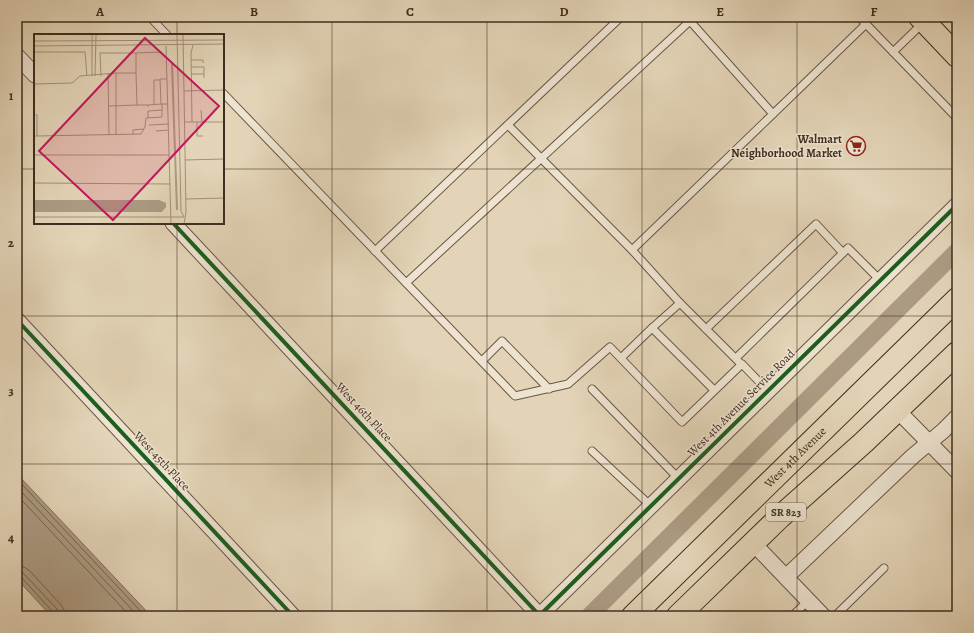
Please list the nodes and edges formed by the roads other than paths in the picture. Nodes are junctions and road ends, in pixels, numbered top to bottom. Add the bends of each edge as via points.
1 (150, 17) edge
2 (621, 17) edge
3 (859, 17) edge
4 (688, 19) edge
5 (922, 19) edge
6 (866, 24) junction
7 (166, 34) edge
8 (893, 52) junction
9 (17, 56) edge
10 (957, 56) edge
11 (34, 74) edge
12 (224, 94) edge
13 (773, 114) junction
14 (957, 118) edge
15 (508, 125) junction
16 (540, 159) junction
17 (957, 205) edge
18 (174, 224) edge
19 (632, 250) junction
20 (375, 251) junction
21 (843, 253) junction
22 (880, 280) junction
23 (406, 283) junction
24 (957, 298) edge
25 (680, 303) junction
26 (17, 320) edge
27 (652, 328) junction
28 (706, 329) junction
29 (957, 353) edge
30 (621, 358) junction
31 (736, 358) junction
32 (482, 361) junction
33 (742, 364) junction
34 (549, 389) junction
35 (592, 389) dead end
36 (714, 390) junction
37 (768, 391) junction
38 (898, 411) junction
39 (957, 417) edge
40 (929, 443) junction
41 (592, 451) dead end
42 (957, 472) edge
43 (679, 479) junction
44 (759, 491) junction
45 (651, 506) junction
46 (752, 543) junction
47 (884, 568) dead end
48 (786, 577) junction
49 (808, 601) junction
50 (293, 616) edge
51 (539, 616) edge
52 (633, 616) edge
53 (678, 616) edge
54 (792, 616) edge
55 (823, 616) edge
56 (835, 616) edge

1 - 7 lane
2 - 15 lane
3 - 6 lane
4 - 13 lane
4 - 16 lane
5 - 8 lane
5 - 10 main road
6 - 8 lane
6 - 13 lane
8 - 14 lane
9 - 11 street
12 - 20 lane
13 - 19 lane
15 - 16 lane
15 - 20 lane
16 - 19 lane
16 - 23 lane
17 - 22 street, West 4th Avenue Service Road
18 - 51 street, West 46th Place
19 - 25 lane
20 - 23 lane
21 - 22 lane via 848,248
21 - 28 lane via 816,224
21 - 31 lane
22 - 37 street, West 4th Avenue Service Road
23 - 32 lane
24 - 44 main road, West 4th Avenue / SR 823
25 - 27 lane
25 - 28 lane
26 - 50 street, West 45th Place
27 - 30 lane
27 - 36 lane
28 - 31 lane
29 - 38 main road, SR 823
30 - 34 lane via 610,347 568,384
30 - 36 lane via 682,422
31 - 33 lane
32 - 34 lane via 515,396
32 - 34 lane via 502,341
33 - 36 lane
33 - 37 lane
35 - 43 lane
37 - 43 street, West 4th Avenue Service Road
38 - 40 street
38 - 46 main road, SR 823
39 - 40 street
40 - 42 street
40 - 48 street
41 - 45 lane
43 - 45 street, West 4th Avenue Service Road
44 - 46 main road via 750,512
44 - 52 main road, West 4th Avenue / SR 823
45 - 51 street, West 4th Avenue Service Road
46 - 48 street
46 - 53 main road, SR 823
47 - 56 lane
48 - 49 street
49 - 54 lane
49 - 55 street

